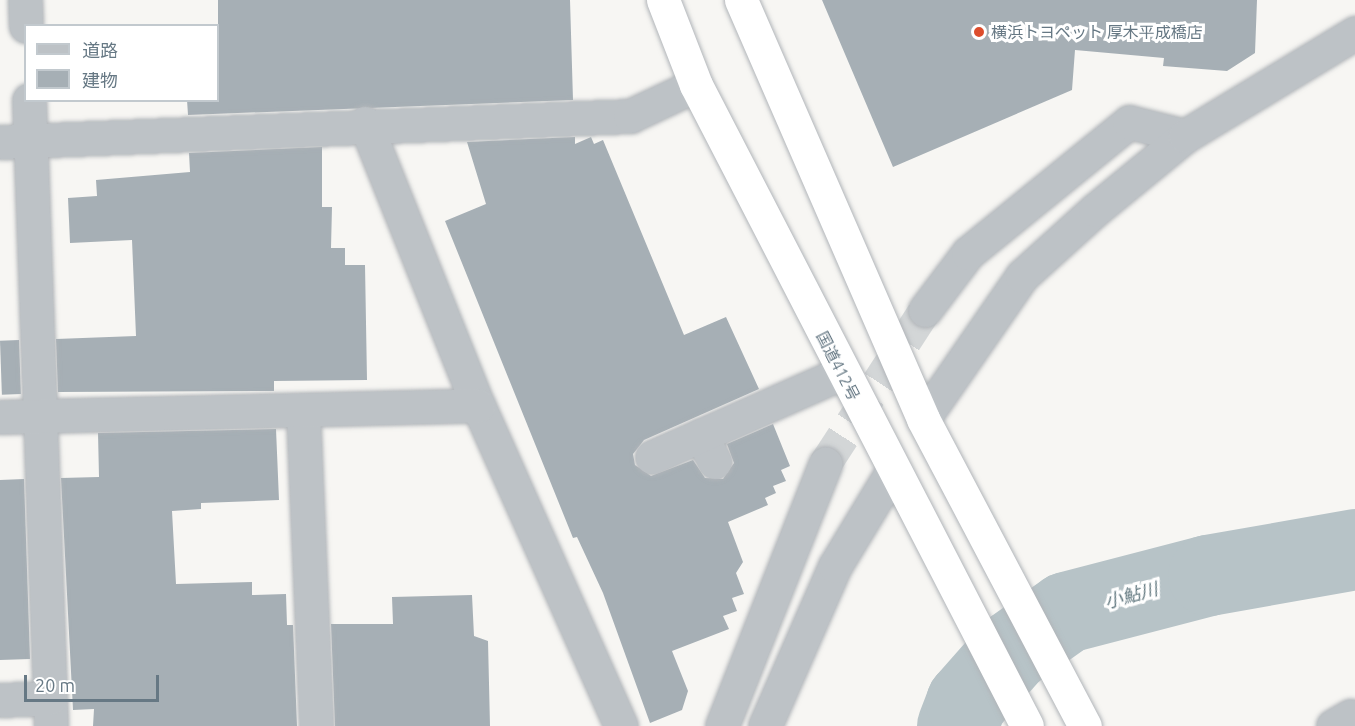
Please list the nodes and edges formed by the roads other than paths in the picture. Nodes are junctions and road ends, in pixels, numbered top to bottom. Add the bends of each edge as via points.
1 (25, 0) edge
2 (663, 0) edge
3 (741, 0) edge
4 (26, 24) edge
5 (1355, 33) edge
6 (696, 85) junction
7 (29, 102) edge
8 (365, 123) junction
9 (1185, 136) junction
10 (16, 142) edge
11 (926, 310) tunnel mouth
12 (842, 373) junction
13 (478, 405) junction
14 (303, 411) junction
15 (42, 415) junction
16 (0, 417) edge
17 (928, 429) junction
18 (652, 457) dead end
19 (825, 464) tunnel mouth
20 (897, 481) junction
21 (0, 700) edge
22 (51, 712) edge
23 (316, 726) edge
24 (621, 726) edge
25 (722, 726) edge
26 (765, 726) edge
27 (1027, 726) edge
28 (1085, 726) edge

1 - 4 street
2 - 6 highway, 国道412号
3 - 17 highway
5 - 9 street
6 - 8 street via 630,116
6 - 12 highway, 国道412号
7 - 10 street
8 - 10 street
8 - 13 street
9 - 11 street via 1130,122 968,253
9 - 17 street via 1023,276
10 - 15 street
12 - 18 street via 708,449
12 - 20 highway, 国道412号
13 - 14 street
13 - 24 street
14 - 15 street
14 - 23 street
15 - 16 street
15 - 22 street
17 - 28 highway
19 - 25 street
20 - 26 street via 835,566
20 - 27 highway, 国道412号
21 - 22 street

